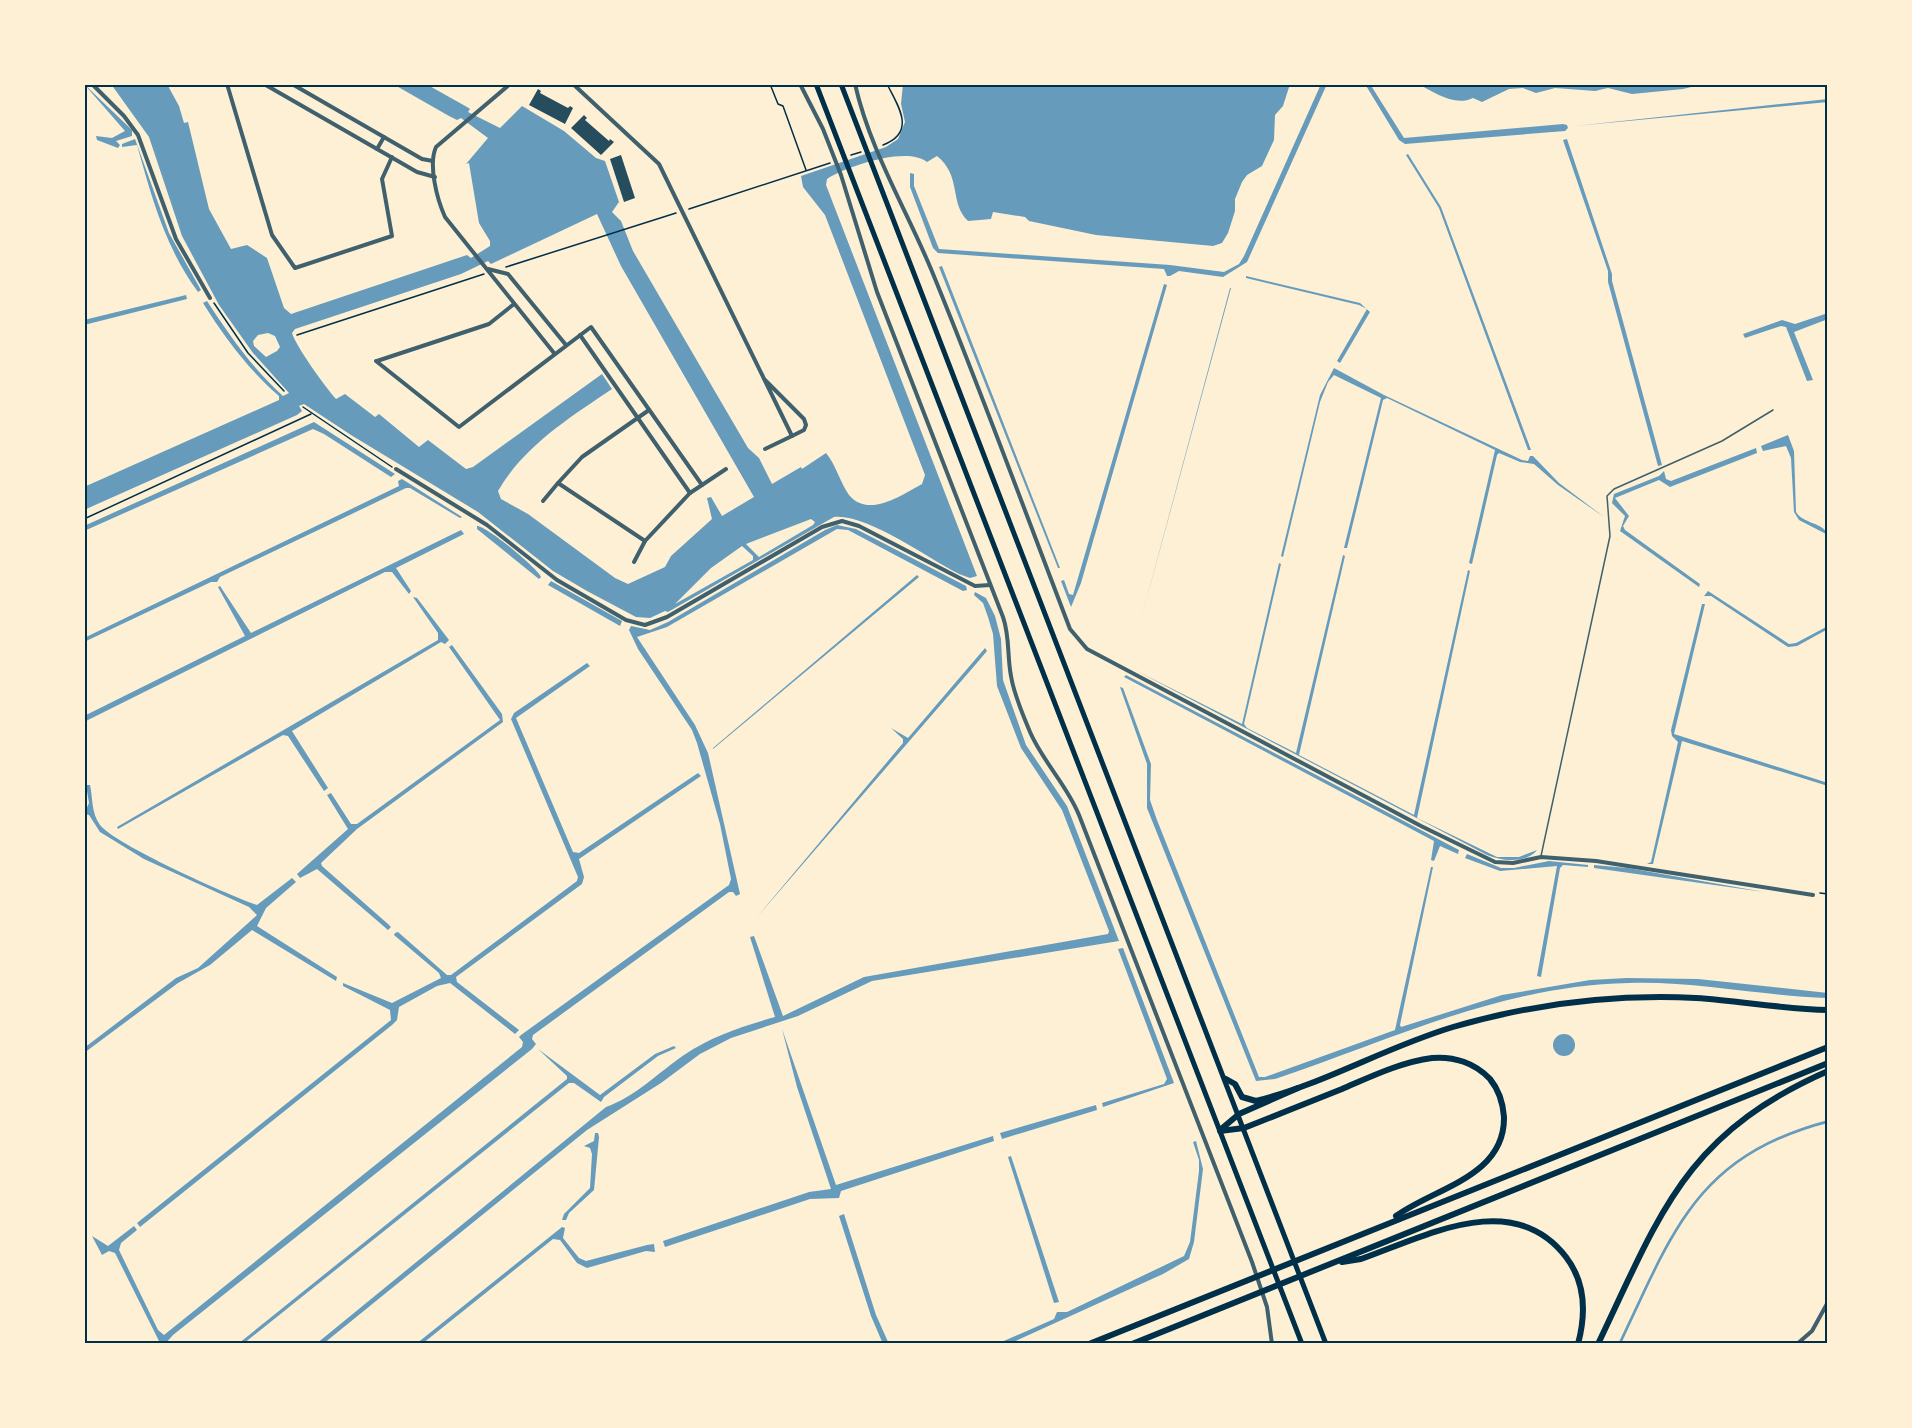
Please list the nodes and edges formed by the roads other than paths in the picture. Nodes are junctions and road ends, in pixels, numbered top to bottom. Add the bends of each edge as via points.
1 (92, 84) edge
2 (227, 84) edge
3 (264, 84) edge
4 (292, 84) edge
5 (510, 84) edge
6 (573, 84) edge
7 (800, 84) edge
8 (816, 84) edge
9 (841, 84) edge
10 (855, 84) edge
11 (384, 137) junction
12 (377, 149) junction
13 (392, 157) junction
14 (433, 161) junction
15 (435, 177) junction
16 (488, 271) junction
17 (210, 298) road end
18 (514, 304) junction
19 (580, 335) junction
20 (566, 345) junction
21 (554, 353) junction
22 (764, 379) junction
23 (649, 410) junction
24 (1773, 410) dead end
25 (638, 418) junction
26 (792, 436) junction
27 (765, 449) dead end
28 (396, 469) road end
29 (726, 469) dead end
30 (558, 483) junction
31 (702, 485) junction
32 (690, 493) junction
33 (543, 501) dead end
34 (645, 541) junction
35 (634, 562) dead end
36 (990, 585) junction
37 (1541, 857) junction
38 (1813, 895) road end
39 (1828, 1010) edge
40 (1828, 1047) edge
41 (1828, 1063) edge
42 (1828, 1071) edge
43 (1226, 1079) junction
44 (1301, 1086) junction
45 (1239, 1114) junction
46 (1244, 1128) junction
47 (1220, 1131) junction
48 (1387, 1223) junction
49 (1329, 1264) junction
50 (1828, 1302) edge
51 (1089, 1344) edge
52 (1132, 1344) edge
53 (1272, 1344) edge
54 (1302, 1344) edge
55 (1326, 1344) edge
56 (1578, 1344) edge
57 (1598, 1344) edge
58 (1797, 1344) edge

1 - 17 street via 138,135 176,239
2 - 13 street via 272,235 295,268 392,236 382,179
3 - 12 street
4 - 11 street
5 - 14 street via 436,147
6 - 22 street via 657,161
7 - 36 street via 841,175 877,292
8 - 47 main road
9 - 43 main road
10 - 37 street via 881,161 931,268 1071,629 1081,644 1474,852 1508,864
11 - 12 street
11 - 14 street
12 - 13 street
13 - 15 street via 417,172
14 - 15 street
15 - 16 street via 446,217
16 - 18 street
16 - 20 street via 508,274
18 - 21 street
18 - 21 street via 489,324 376,361 459,427
19 - 20 street
19 - 23 street via 591,327
19 - 25 street
20 - 21 street
22 - 26 street
22 - 26 street via 806,422 804,430
23 - 25 street
23 - 31 street
24 - 37 lane via 1722,441 1614,489 1607,496 1610,536
25 - 30 street via 582,457
25 - 32 street
26 - 27 street
28 - 36 street via 487,525 557,580 640,625 667,617 822,527 842,521 975,586
29 - 31 street
30 - 33 street
30 - 34 street
31 - 32 street
32 - 34 street
34 - 35 street
36 - 53 street via 1006,626 1010,674 1018,702 1038,750 1067,790 1079,815 1248,1252 1267,1307
37 - 38 street via 1637,866
39 - 44 highway via 1696,998 1634,997 1560,1004 1453,1027
40 - 48 highway
41 - 49 highway
42 - 57 highway via 1761,1106 1705,1152 1662,1210
43 - 44 highway via 1251,1101
43 - 45 main road
44 - 45 highway
45 - 46 main road
45 - 47 highway
46 - 47 highway
46 - 48 highway via 1422,1060 1455,1059 1479,1070 1495,1086 1503,1108 1502,1130 1493,1153 1462,1181 1409,1206
46 - 55 main road
47 - 54 main road
48 - 51 highway
49 - 52 highway
49 - 56 highway via 1361,1259 1466,1223 1494,1220 1519,1224 1552,1242 1576,1272 1584,1315
50 - 58 street via 1812,1331

